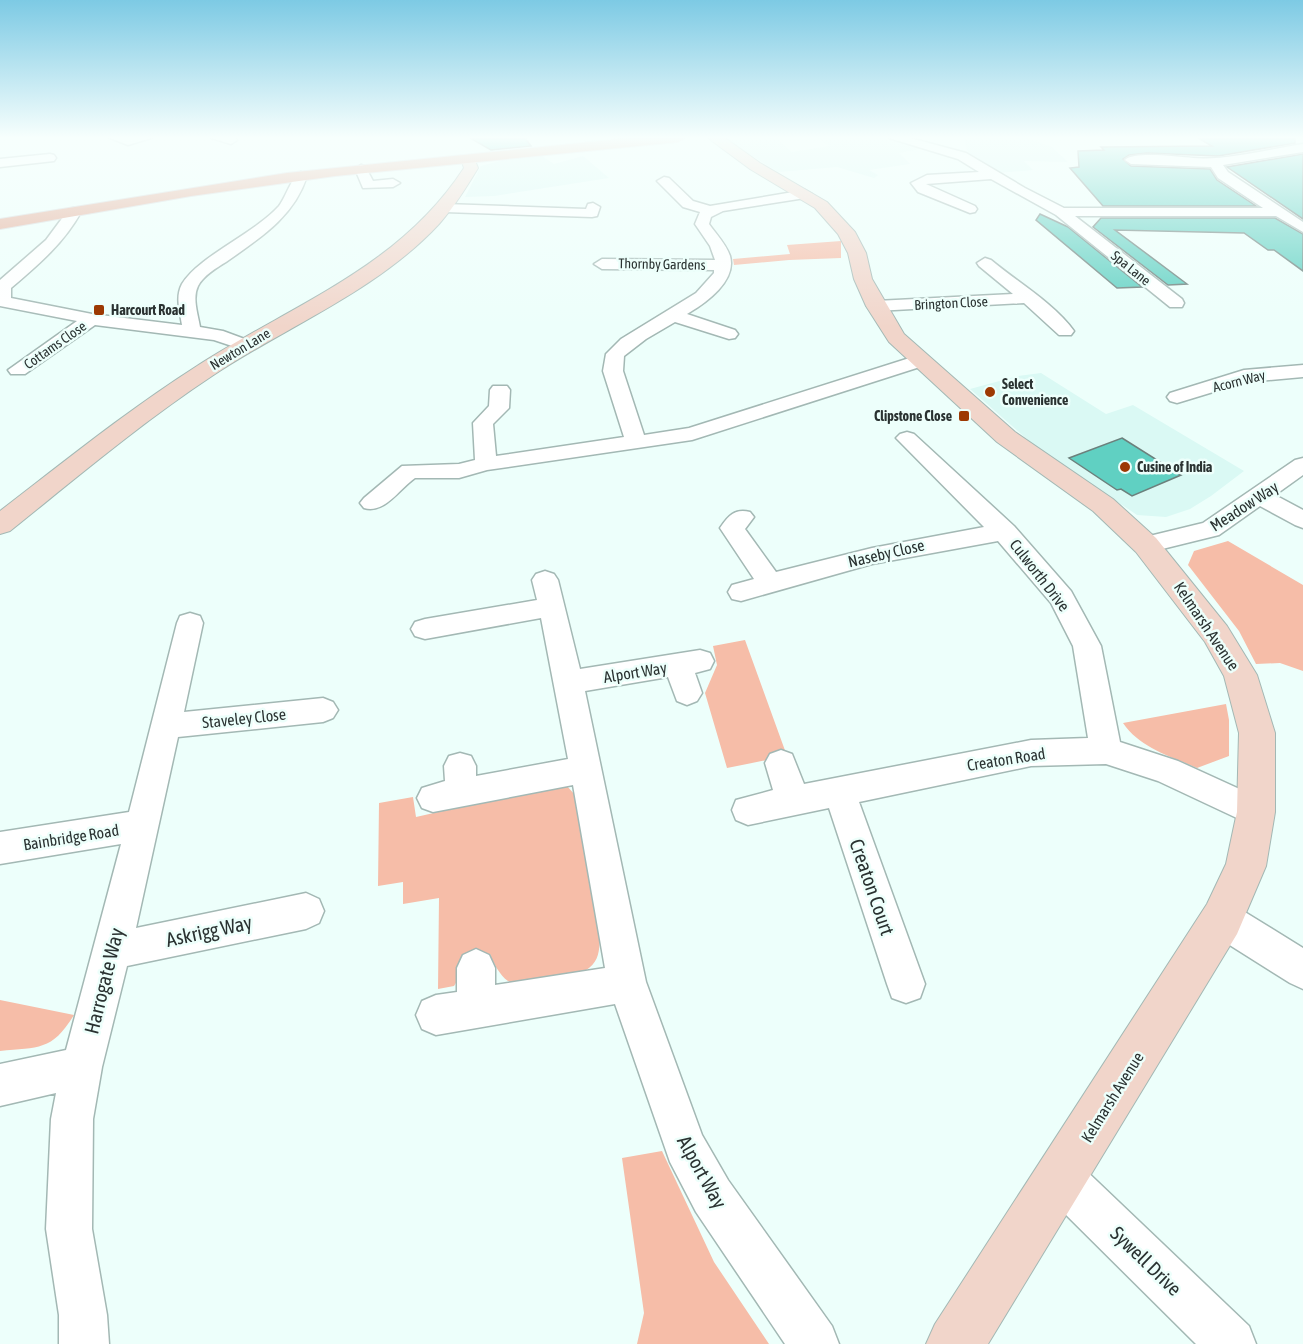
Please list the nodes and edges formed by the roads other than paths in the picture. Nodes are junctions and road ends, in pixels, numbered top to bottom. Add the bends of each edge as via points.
1 (145, 201) edge
2 (291, 201) edge
3 (447, 201) edge
4 (685, 201) edge
5 (765, 201) edge
6 (815, 201) edge
7 (951, 201) edge
8 (1040, 201) edge
9 (1262, 201) edge
10 (593, 207) dead end
11 (445, 208) junction
12 (970, 209) dead end
13 (709, 210) junction
14 (74, 212) junction
15 (1061, 212) junction
16 (1279, 212) junction
17 (0, 224) edge
18 (1303, 228) edge
19 (985, 263) dead end
20 (602, 264) dead end
21 (723, 265) junction
22 (1, 296) edge
23 (1025, 298) junction
24 (1176, 303) dead end
25 (876, 306) junction
26 (673, 315) junction
27 (92, 319) junction
28 (192, 331) junction
29 (1065, 331) dead end
30 (729, 334) dead end
31 (244, 345) junction
32 (919, 360) junction
33 (18, 370) dead end
34 (1303, 371) edge
35 (500, 390) dead end
36 (1177, 398) dead end
37 (636, 441) junction
38 (908, 448) dead end
39 (486, 464) junction
40 (1303, 465) edge
41 (1260, 496) junction
42 (372, 503) dead end
43 (1303, 520) edge
44 (729, 523) dead end
45 (0, 525) edge
46 (1005, 532) junction
47 (1146, 545) junction
48 (770, 583) junction
49 (741, 592) dead end
50 (189, 624) dead end
51 (425, 629) dead end
52 (569, 682) junction
53 (687, 693) dead end
54 (323, 710) dead end
55 (165, 726) junction
56 (1106, 751) junction
57 (781, 763) dead end
58 (585, 770) junction
59 (451, 785) dead end
60 (838, 790) junction
61 (792, 799) junction
62 (748, 810) dead end
63 (1256, 812) junction
64 (142, 825) junction
65 (0, 848) edge
66 (306, 911) dead end
67 (1222, 919) junction
68 (112, 951) junction
69 (477, 968) dead end
70 (1303, 970) edge
71 (627, 982) junction
72 (906, 984) dead end
73 (476, 1006) junction
74 (436, 1015) dead end
75 (82, 1067) junction
76 (0, 1085) edge
77 (1061, 1178) junction
78 (84, 1344) edge
79 (814, 1344) edge
80 (954, 1344) edge
81 (1231, 1344) edge

1 - 14 main road
2 - 28 street via 269,224 209,266 190,286
3 - 11 street, Newton Lane
4 - 13 street
5 - 13 street
6 - 25 street, Kelmarsh Avenue via 846,232
7 - 12 street
8 - 15 street, Spa Lane
9 - 16 street
10 - 11 street via 592,213
11 - 31 street, Newton Lane via 419,235 361,279
13 - 21 street via 702,224 720,252
14 - 17 main road
14 - 22 street via 54,244 3,286
15 - 16 street
15 - 24 street, Spa Lane
16 - 18 street
19 - 23 street, Brington Close
20 - 21 street, Thornby Gardens
21 - 26 street via 718,279
22 - 27 street via 5,302
23 - 25 street, Brington Close
23 - 29 street, Brington Close
25 - 32 street, Kelmarsh Avenue via 896,338
26 - 30 street
26 - 37 street via 615,354 613,371
27 - 28 street
27 - 33 street, Cottams Close
28 - 31 street
31 - 45 street, Newton Lane via 133,420
32 - 37 street via 692,434
32 - 47 street, Kelmarsh Avenue via 1006,437 1103,505
34 - 36 street, Acorn Way via 1244,376
35 - 39 street via 499,408 483,423
37 - 39 street
38 - 46 street, Culworth Drive
39 - 42 street via 459,471 407,465
40 - 41 street, Meadow Way
41 - 43 street
41 - 47 street, Meadow Way via 1211,529
44 - 48 street
46 - 48 street, Naseby Close via 885,552
46 - 56 street, Culworth Drive via 1062,598 1088,646
47 - 63 street, Kelmarsh Avenue via 1216,633 1240,675 1257,733
48 - 49 street, Naseby Close
50 - 55 street, Harrogate Way
51 - 52 street, Alport Way via 452,613 548,594
52 - 53 street, Alport Way via 690,663
52 - 58 street, Alport Way
54 - 55 street, Staveley Close
55 - 64 street, Harrogate Way
56 - 60 street, Creaton Road via 1031,753
56 - 63 street, Creaton Road via 1167,771
57 - 61 street
58 - 59 street
58 - 71 street, Alport Way
60 - 61 street, Creaton Road
60 - 72 street, Creaton Court
61 - 62 street, Creaton Road
63 - 67 street, Kelmarsh Avenue via 1246,866
64 - 65 street, Bainbridge Road
64 - 68 street, Harrogate Way
66 - 68 street, Askrigg Way
67 - 70 street
67 - 77 street, Kelmarsh Avenue
68 - 75 street, Harrogate Way
69 - 73 street
71 - 73 street via 589,992
71 - 79 street, Alport Way via 685,1147 712,1196
73 - 74 street
75 - 76 street
75 - 78 street, Harrogate Way via 72,1119 69,1229
77 - 80 street, Kelmarsh Avenue
77 - 81 street, Sywell Drive

